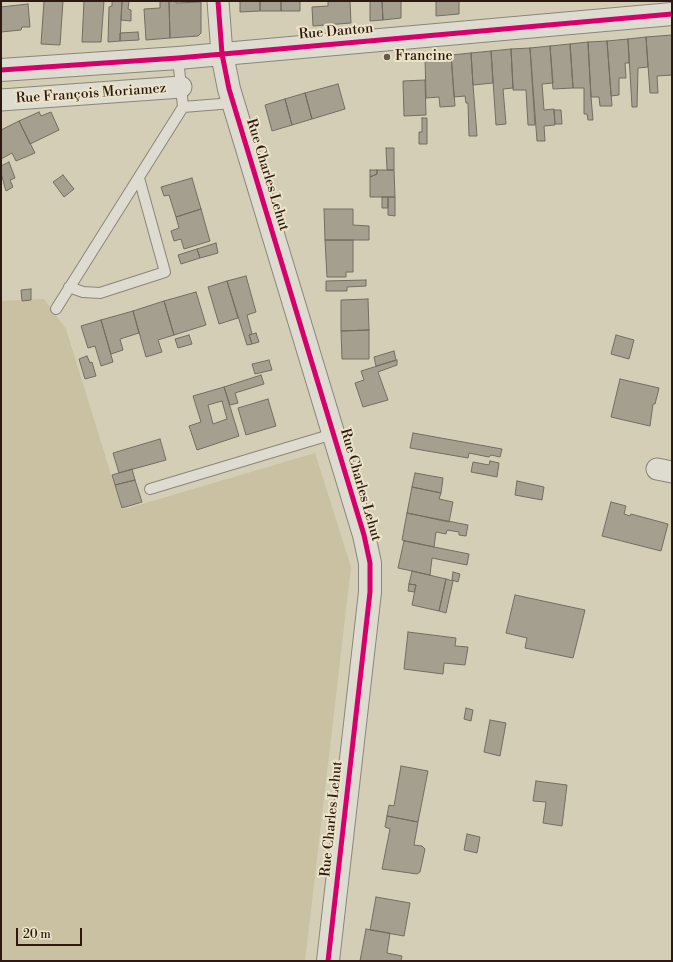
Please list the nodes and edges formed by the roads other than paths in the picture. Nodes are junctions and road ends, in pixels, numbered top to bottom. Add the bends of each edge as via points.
1 (218, 1) edge
2 (672, 14) edge
3 (222, 54) junction
4 (178, 58) junction
5 (1, 70) edge
6 (182, 97) junction
7 (1, 100) edge
8 (233, 103) junction
9 (139, 178) junction
10 (70, 287) junction
11 (56, 309) dead end
12 (333, 434) junction
13 (150, 489) dead end
14 (328, 961) edge

1 - 3 street
2 - 3 street, Rue Danton
3 - 4 street, Rue Danton
3 - 8 street, Rue Charles Lehut
4 - 5 street, Rue Danton
4 - 6 lane
6 - 7 street, Rue François Moriamez
6 - 8 lane
6 - 9 lane
8 - 12 street, Rue Charles Lehut
9 - 10 lane
9 - 10 lane via 165,272 100,293 83,292
10 - 11 lane
12 - 13 lane
12 - 14 street, Rue Charles Lehut via 364,535 370,577

